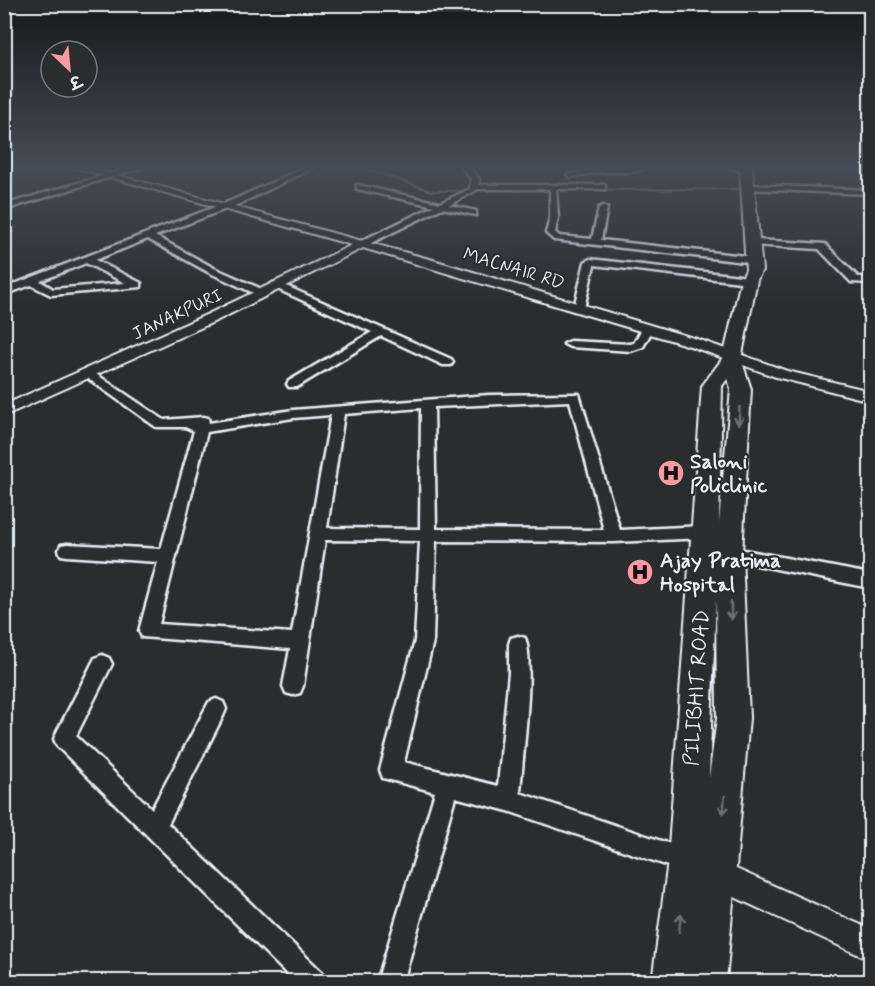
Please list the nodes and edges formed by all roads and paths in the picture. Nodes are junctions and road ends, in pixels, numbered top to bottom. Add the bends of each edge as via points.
1 (209, 212) edge
2 (246, 212) edge
3 (428, 212) edge
4 (468, 212) edge
5 (554, 212) edge
6 (602, 212) edge
7 (751, 212) edge
8 (473, 213) dead end
9 (148, 236) junction
10 (596, 242) junction
11 (753, 243) junction
12 (362, 244) junction
13 (87, 260) junction
14 (754, 260) junction
15 (748, 280) junction
16 (870, 280) edge
17 (32, 281) junction
18 (278, 285) junction
19 (4, 292) edge
20 (262, 293) junction
21 (579, 308) junction
22 (647, 329) junction
23 (381, 332) junction
24 (570, 344) dead end
25 (732, 359) junction
26 (447, 362) dead end
27 (90, 374) junction
28 (292, 384) dead end
29 (870, 396) edge
30 (427, 404) junction
31 (4, 411) edge
32 (338, 411) junction
33 (201, 429) junction
34 (318, 534) junction
35 (428, 535) junction
36 (614, 536) junction
37 (713, 544) junction
38 (67, 550) dead end
39 (168, 556) junction
40 (870, 581) edge
41 (300, 642) junction
42 (518, 644) dead end
43 (102, 664) dead end
44 (293, 686) dead end
45 (216, 709) dead end
46 (448, 784) junction
47 (508, 800) junction
48 (155, 827) junction
49 (703, 868) junction
50 (870, 945) edge
51 (314, 981) edge
52 (390, 981) edge
53 (673, 981) edge
54 (705, 981) edge

1 - 9 street
2 - 12 street, MACNAIR RD
3 - 12 street
4 - 8 street
5 - 10 street via 549,233 556,238
6 - 10 street
7 - 11 highway
9 - 13 street
9 - 20 street
10 - 14 street
11 - 14 highway
11 - 16 street via 822,246 855,280
12 - 18 street, JANAKPURI
12 - 21 street, MACNAIR RD
13 - 17 street
13 - 17 street via 137,285 51,292
14 - 15 highway
15 - 21 street via 590,262
15 - 25 highway
17 - 19 street
18 - 20 street, JANAKPURI
18 - 23 street
20 - 27 street, JANAKPURI
21 - 22 street, MACNAIR RD
22 - 24 street via 639,345 631,348
22 - 25 street, MACNAIR RD
23 - 26 street
23 - 28 street
25 - 29 street, MACNAIR RD via 791,379
25 - 37 highway via 741,389
27 - 31 street, JANAKPURI
27 - 33 street via 161,424 203,421
30 - 32 street
30 - 35 street
30 - 36 street via 575,397
32 - 33 street
32 - 34 street
33 - 39 street
34 - 35 street
34 - 41 street
35 - 36 street
35 - 46 street via 424,641 392,770
36 - 37 street
37 - 40 street
37 - 49 highway via 733,718
38 - 39 street
39 - 41 street via 148,631
41 - 44 street
42 - 47 street
43 - 48 street via 64,739
45 - 48 street
46 - 47 street
46 - 52 street
47 - 49 street
48 - 51 street
49 - 50 street
53 -> 49 highway
49 - 54 highway

